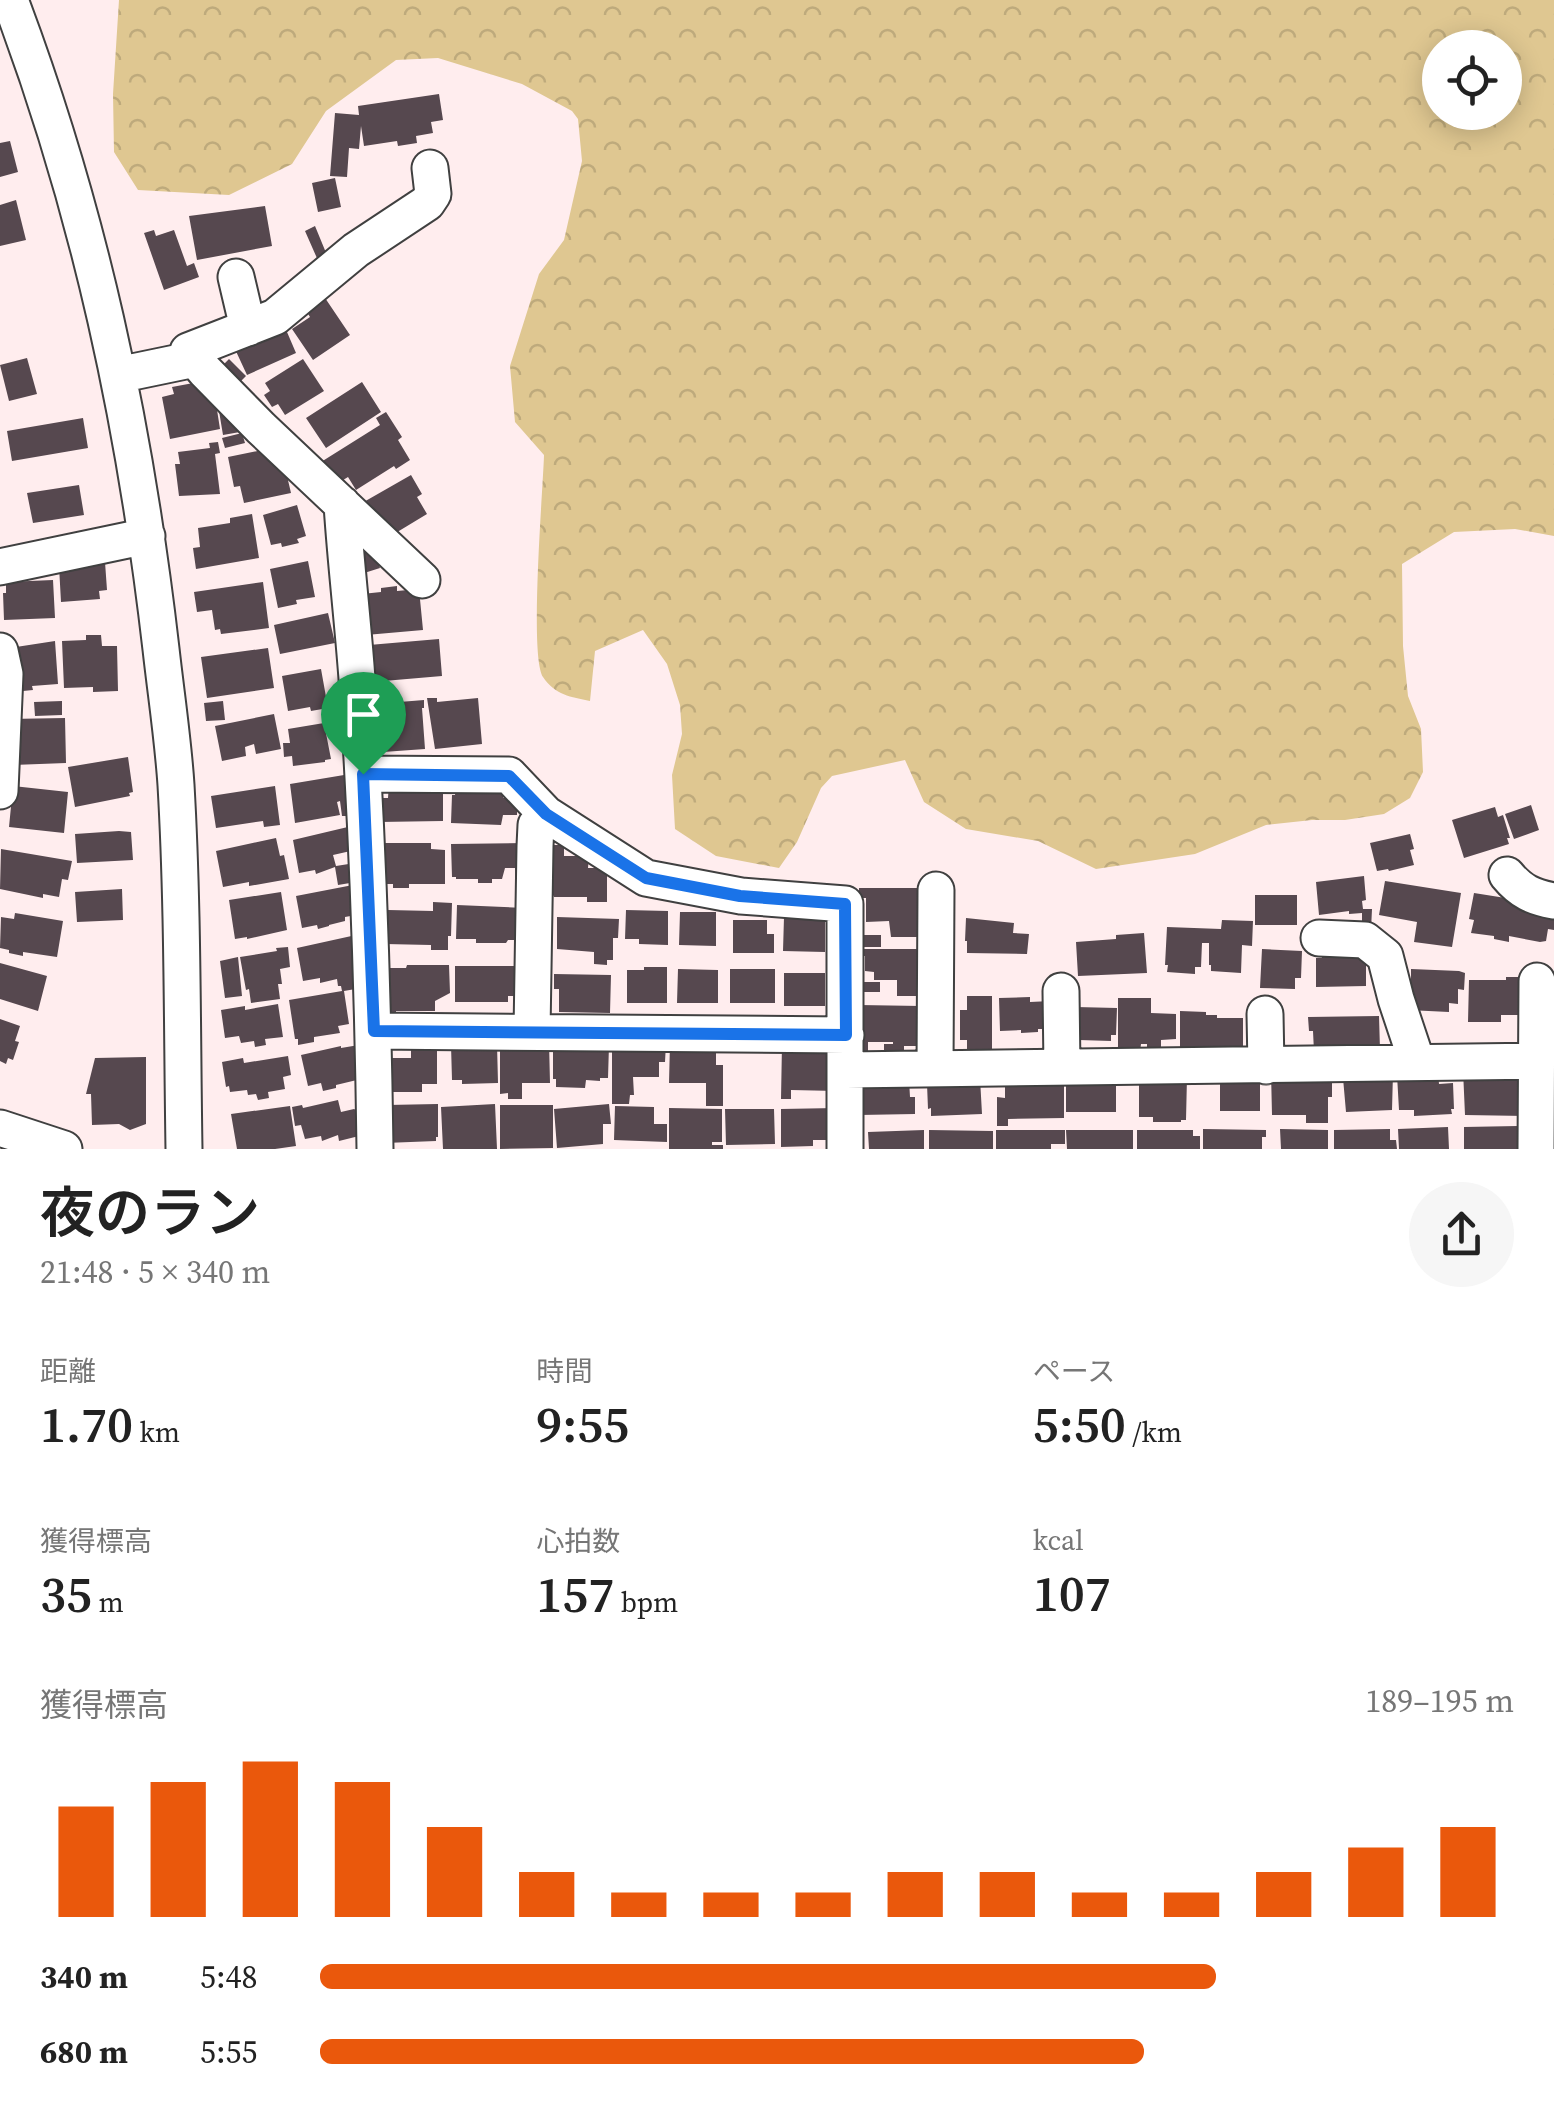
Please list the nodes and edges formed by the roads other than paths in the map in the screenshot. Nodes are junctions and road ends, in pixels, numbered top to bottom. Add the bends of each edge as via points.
1 (10, 0) edge
2 (430, 168) dead end
3 (236, 277) dead end
4 (248, 328) junction
5 (195, 359) junction
6 (118, 374) junction
7 (342, 504) junction
8 (147, 536) junction
9 (0, 567) edge
10 (422, 580) dead end
11 (0, 652) edge
12 (363, 774) junction
13 (0, 790) edge
14 (546, 814) junction
15 (1507, 875) dead end
16 (936, 890) dead end
17 (1554, 901) edge
18 (1319, 938) dead end
19 (1537, 981) dead end
20 (1061, 991) dead end
21 (1265, 1014) dead end
22 (374, 1031) junction
23 (532, 1032) junction
24 (846, 1052) junction
25 (1536, 1061) junction
26 (1417, 1062) junction
27 (1266, 1066) junction
28 (1062, 1067) junction
29 (935, 1068) junction
30 (0, 1128) edge
31 (47, 1146) edge
32 (184, 1149) edge
33 (376, 1149) edge
34 (845, 1149) edge
35 (1536, 1149) edge

1 - 6 street via 88,240
2 - 4 street via 433,194 427,202 275,316
3 - 4 street
4 - 5 street via 188,351
5 - 6 street
5 - 7 street
6 - 8 street
7 - 10 street
7 - 12 street
8 - 9 street
8 - 32 street via 176,784
11 - 13 street
12 - 14 street via 509,776
12 - 22 street
14 - 23 street via 536,825
14 - 24 street via 646,878 740,896 845,904
15 - 17 street via 1524,892
16 - 29 street
18 - 26 street via 1364,940 1386,956
19 - 25 street
20 - 28 street
21 - 27 street
22 - 23 street
22 - 33 street
23 - 24 street
24 - 29 street
24 - 34 street
25 - 26 street
25 - 35 street
26 - 27 street
27 - 28 street
28 - 29 street
30 - 31 street

